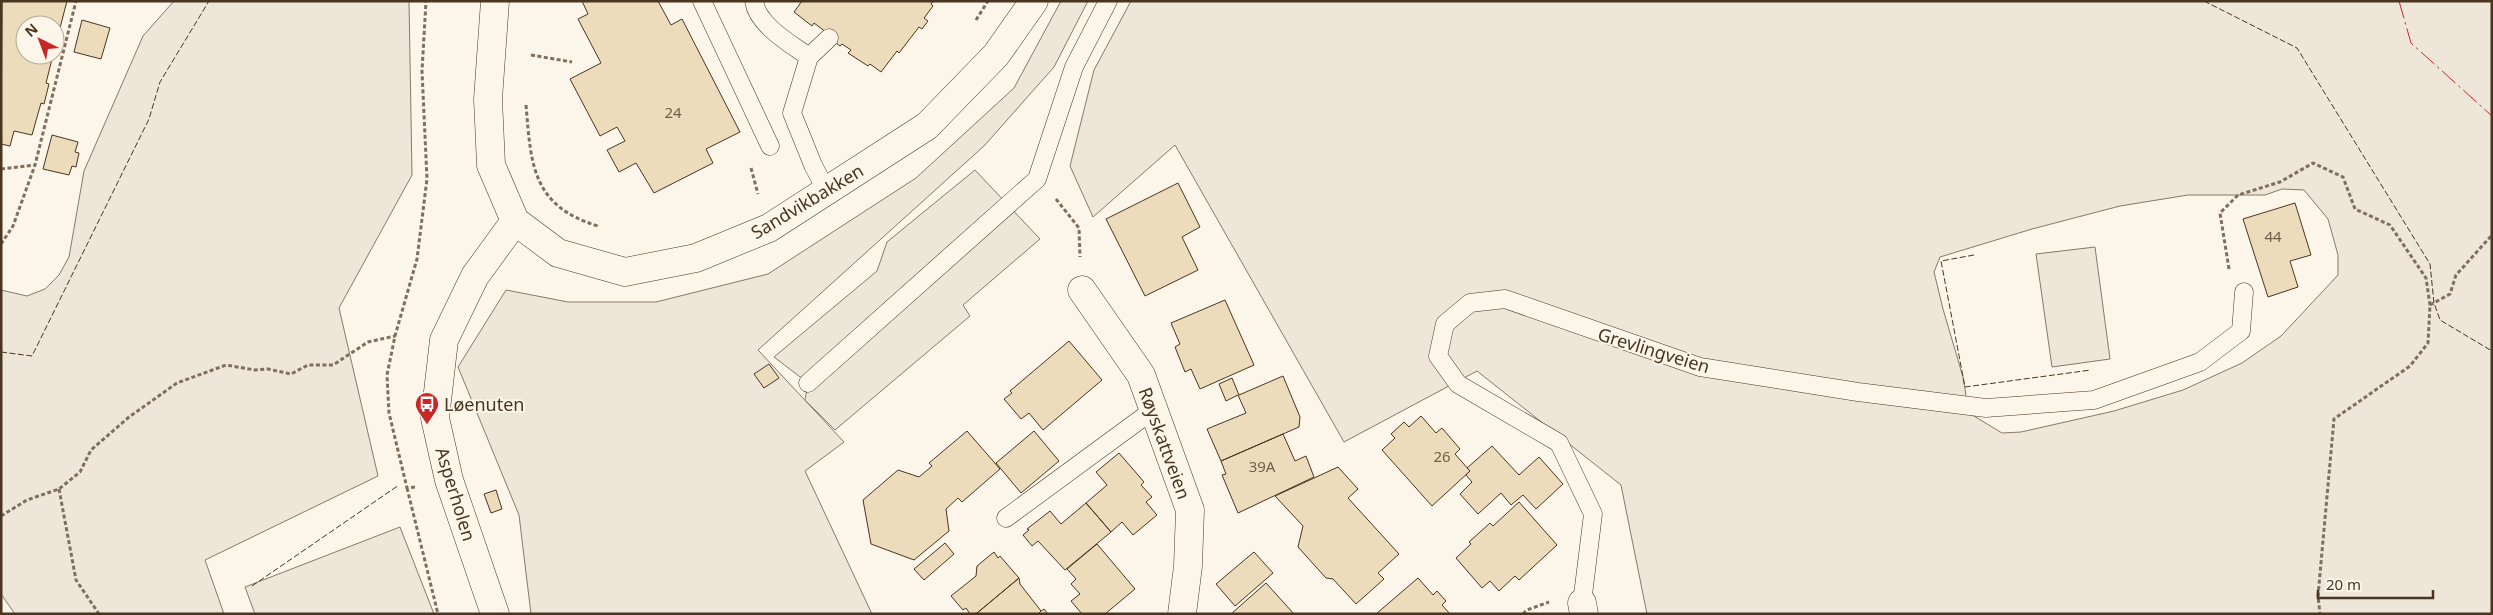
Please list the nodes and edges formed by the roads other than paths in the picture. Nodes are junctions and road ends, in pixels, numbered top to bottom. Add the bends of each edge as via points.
1 (495, 1) edge
2 (702, 1) edge
3 (754, 1) edge
4 (1034, 1) edge
5 (1108, 1) edge
6 (829, 38) dead end
7 (809, 57) junction
8 (770, 146) dead end
9 (827, 192) junction
10 (515, 221) junction
11 (1082, 290) road end
12 (2244, 292) road end
13 (808, 383) dead end
14 (1153, 410) junction
15 (1006, 518) dead end
16 (1583, 608) edge
17 (494, 610) edge
18 (1182, 614) edge

1 - 10 street via 488,99 491,165
2 - 8 lane
3 - 7 lane via 774,33
4 - 9 street, Sandvikbakken via 996,55 927,126
5 - 13 lane via 1074,67 1037,179
6 - 7 lane
7 - 9 lane via 792,113 812,165
9 - 10 street, Sandvikbakken via 769,228 696,258 626,272 558,253
10 - 17 street, Asperholen via 475,276 444,340 435,418 449,480
11 - 14 street, Røyskattveien via 1141,375
12 - 16 lane, Grevlingveien via 2241,331 2200,362 2094,400 1986,408 1700,367 1505,300 1470,303 1445,324 1438,356 1458,384 1559,443 1593,514
14 - 15 lane
14 - 18 street, Røyskattveien via 1190,510

